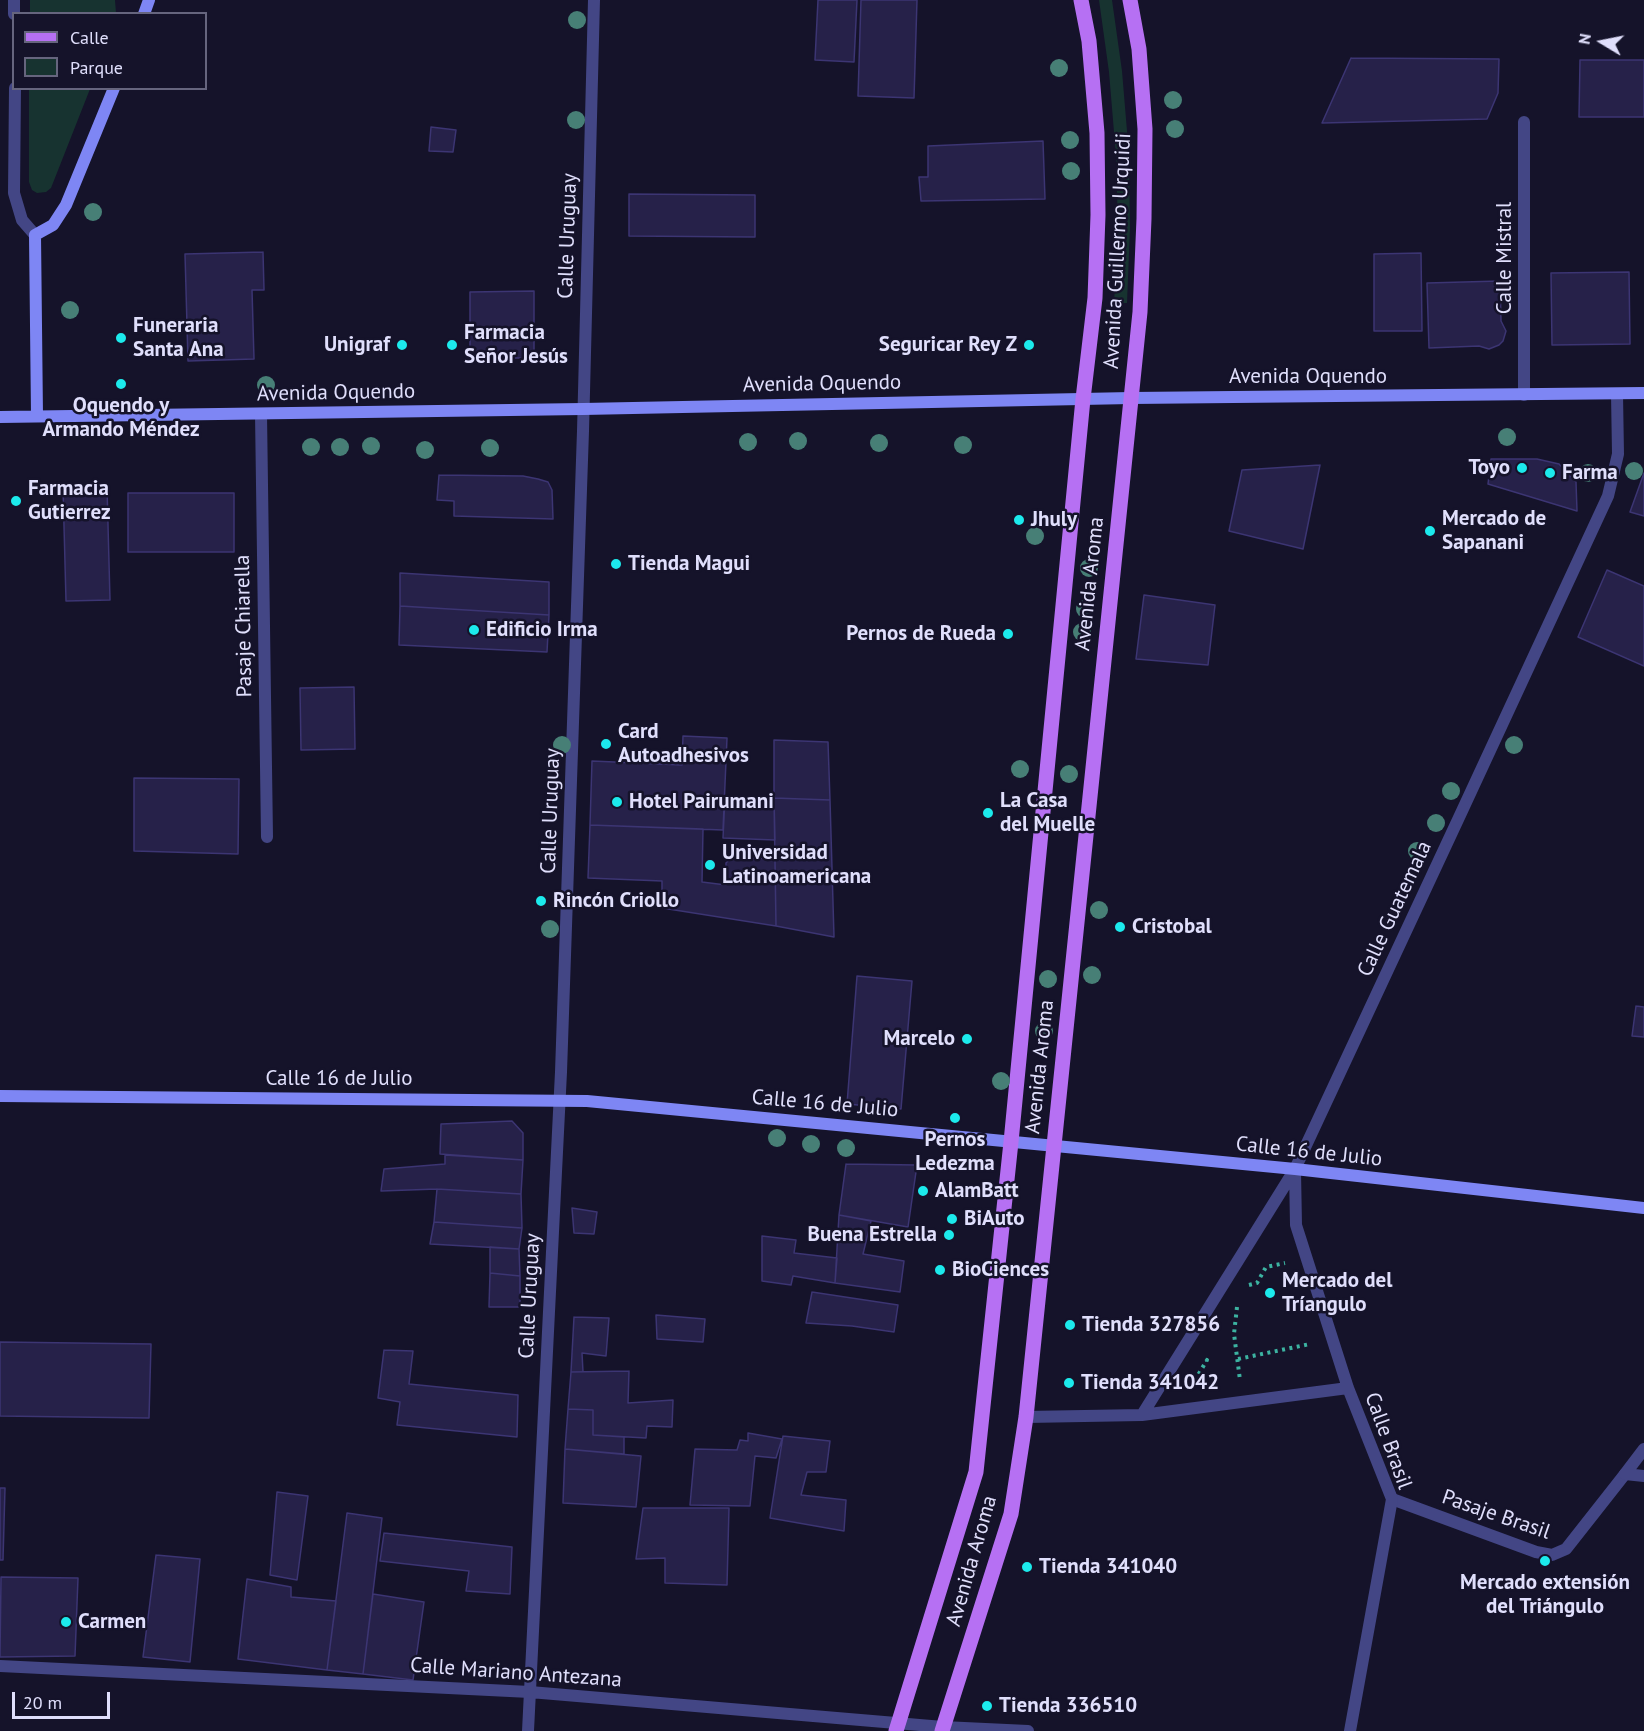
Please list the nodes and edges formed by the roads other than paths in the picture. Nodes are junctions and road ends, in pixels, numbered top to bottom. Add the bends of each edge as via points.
1 (594, 0) edge
2 (1081, 0) edge
3 (1130, 0) edge
4 (15, 90) edge
5 (113, 90) edge
6 (1524, 122) dead end
7 (35, 235) junction
8 (1644, 393) edge
9 (1617, 394) junction
10 (1524, 395) junction
11 (1131, 398) junction
12 (1083, 399) junction
13 (583, 409) junction
14 (261, 414) junction
15 (0, 417) edge
16 (37, 417) junction
17 (267, 837) dead end
18 (0, 1096) edge
19 (560, 1100) junction
20 (1011, 1142) junction
21 (1053, 1145) junction
22 (1295, 1169) junction
23 (1644, 1208) edge
24 (1348, 1388) junction
25 (1142, 1415) junction
26 (1026, 1417) junction
27 (1644, 1449) edge
28 (1625, 1474) junction
29 (1644, 1476) edge
30 (1392, 1499) junction
31 (0, 1666) edge
32 (530, 1692) junction
33 (897, 1726) edge
34 (942, 1729) edge
35 (528, 1731) edge
36 (1028, 1731) edge
37 (1350, 1731) edge

1 - 13 street, Calle Uruguay
2 - 12 main road, Avenida Guillermo Urquidi via 1089,41 1097,133 1098,215 1095,298
3 - 11 main road, Avenida Guillermo Urquidi via 1139,49 1145,129 1140,312
4 - 7 street via 14,193 22,220
5 - 7 main road via 66,205 53,225
6 - 10 street, Calle Mistral
7 - 16 main road
8 - 9 main road, Avenida Oquendo
9 - 10 main road, Avenida Oquendo
9 - 22 street, Calle Guatemala via 1618,454 1608,496
10 - 11 main road, Avenida Oquendo
11 - 12 main road, Avenida Oquendo
11 - 21 main road, Avenida Aroma
12 - 13 main road, Avenida Oquendo
12 - 20 main road, Avenida Aroma
13 - 14 main road, Avenida Oquendo
13 - 19 street, Calle Uruguay
14 - 16 main road, Avenida Oquendo
14 - 17 street, Pasaje Chiarella
15 - 16 main road, Avenida Oquendo
18 - 19 main road, Calle 16 de Julio
19 - 20 main road, Calle 16 de Julio
19 - 32 street, Calle Uruguay
20 - 21 main road, Calle 16 de Julio
20 - 33 main road, Avenida Aroma via 976,1472
21 - 22 main road, Calle 16 de Julio
21 - 26 main road, Avenida Aroma
22 - 23 main road, Calle 16 de Julio
22 - 24 street, Calle Brasil via 1296,1225
22 - 25 street, Calle Guatemala
24 - 25 street
24 - 30 street, Calle Brasil
25 - 26 street
26 - 34 main road, Avenida Aroma via 1011,1514
27 - 28 street, Pasaje Brasil
28 - 29 street
28 - 30 street, Pasaje Brasil via 1566,1549 1552,1555
30 - 37 street, Calle Brasil
31 - 32 street, Calle Mariano Antezana
32 - 33 street, Calle Mariano Antezana
32 - 35 street, Calle Uruguay
33 - 34 street, Calle Mariano Antezana
34 - 36 street, Calle Mariano Antezana

